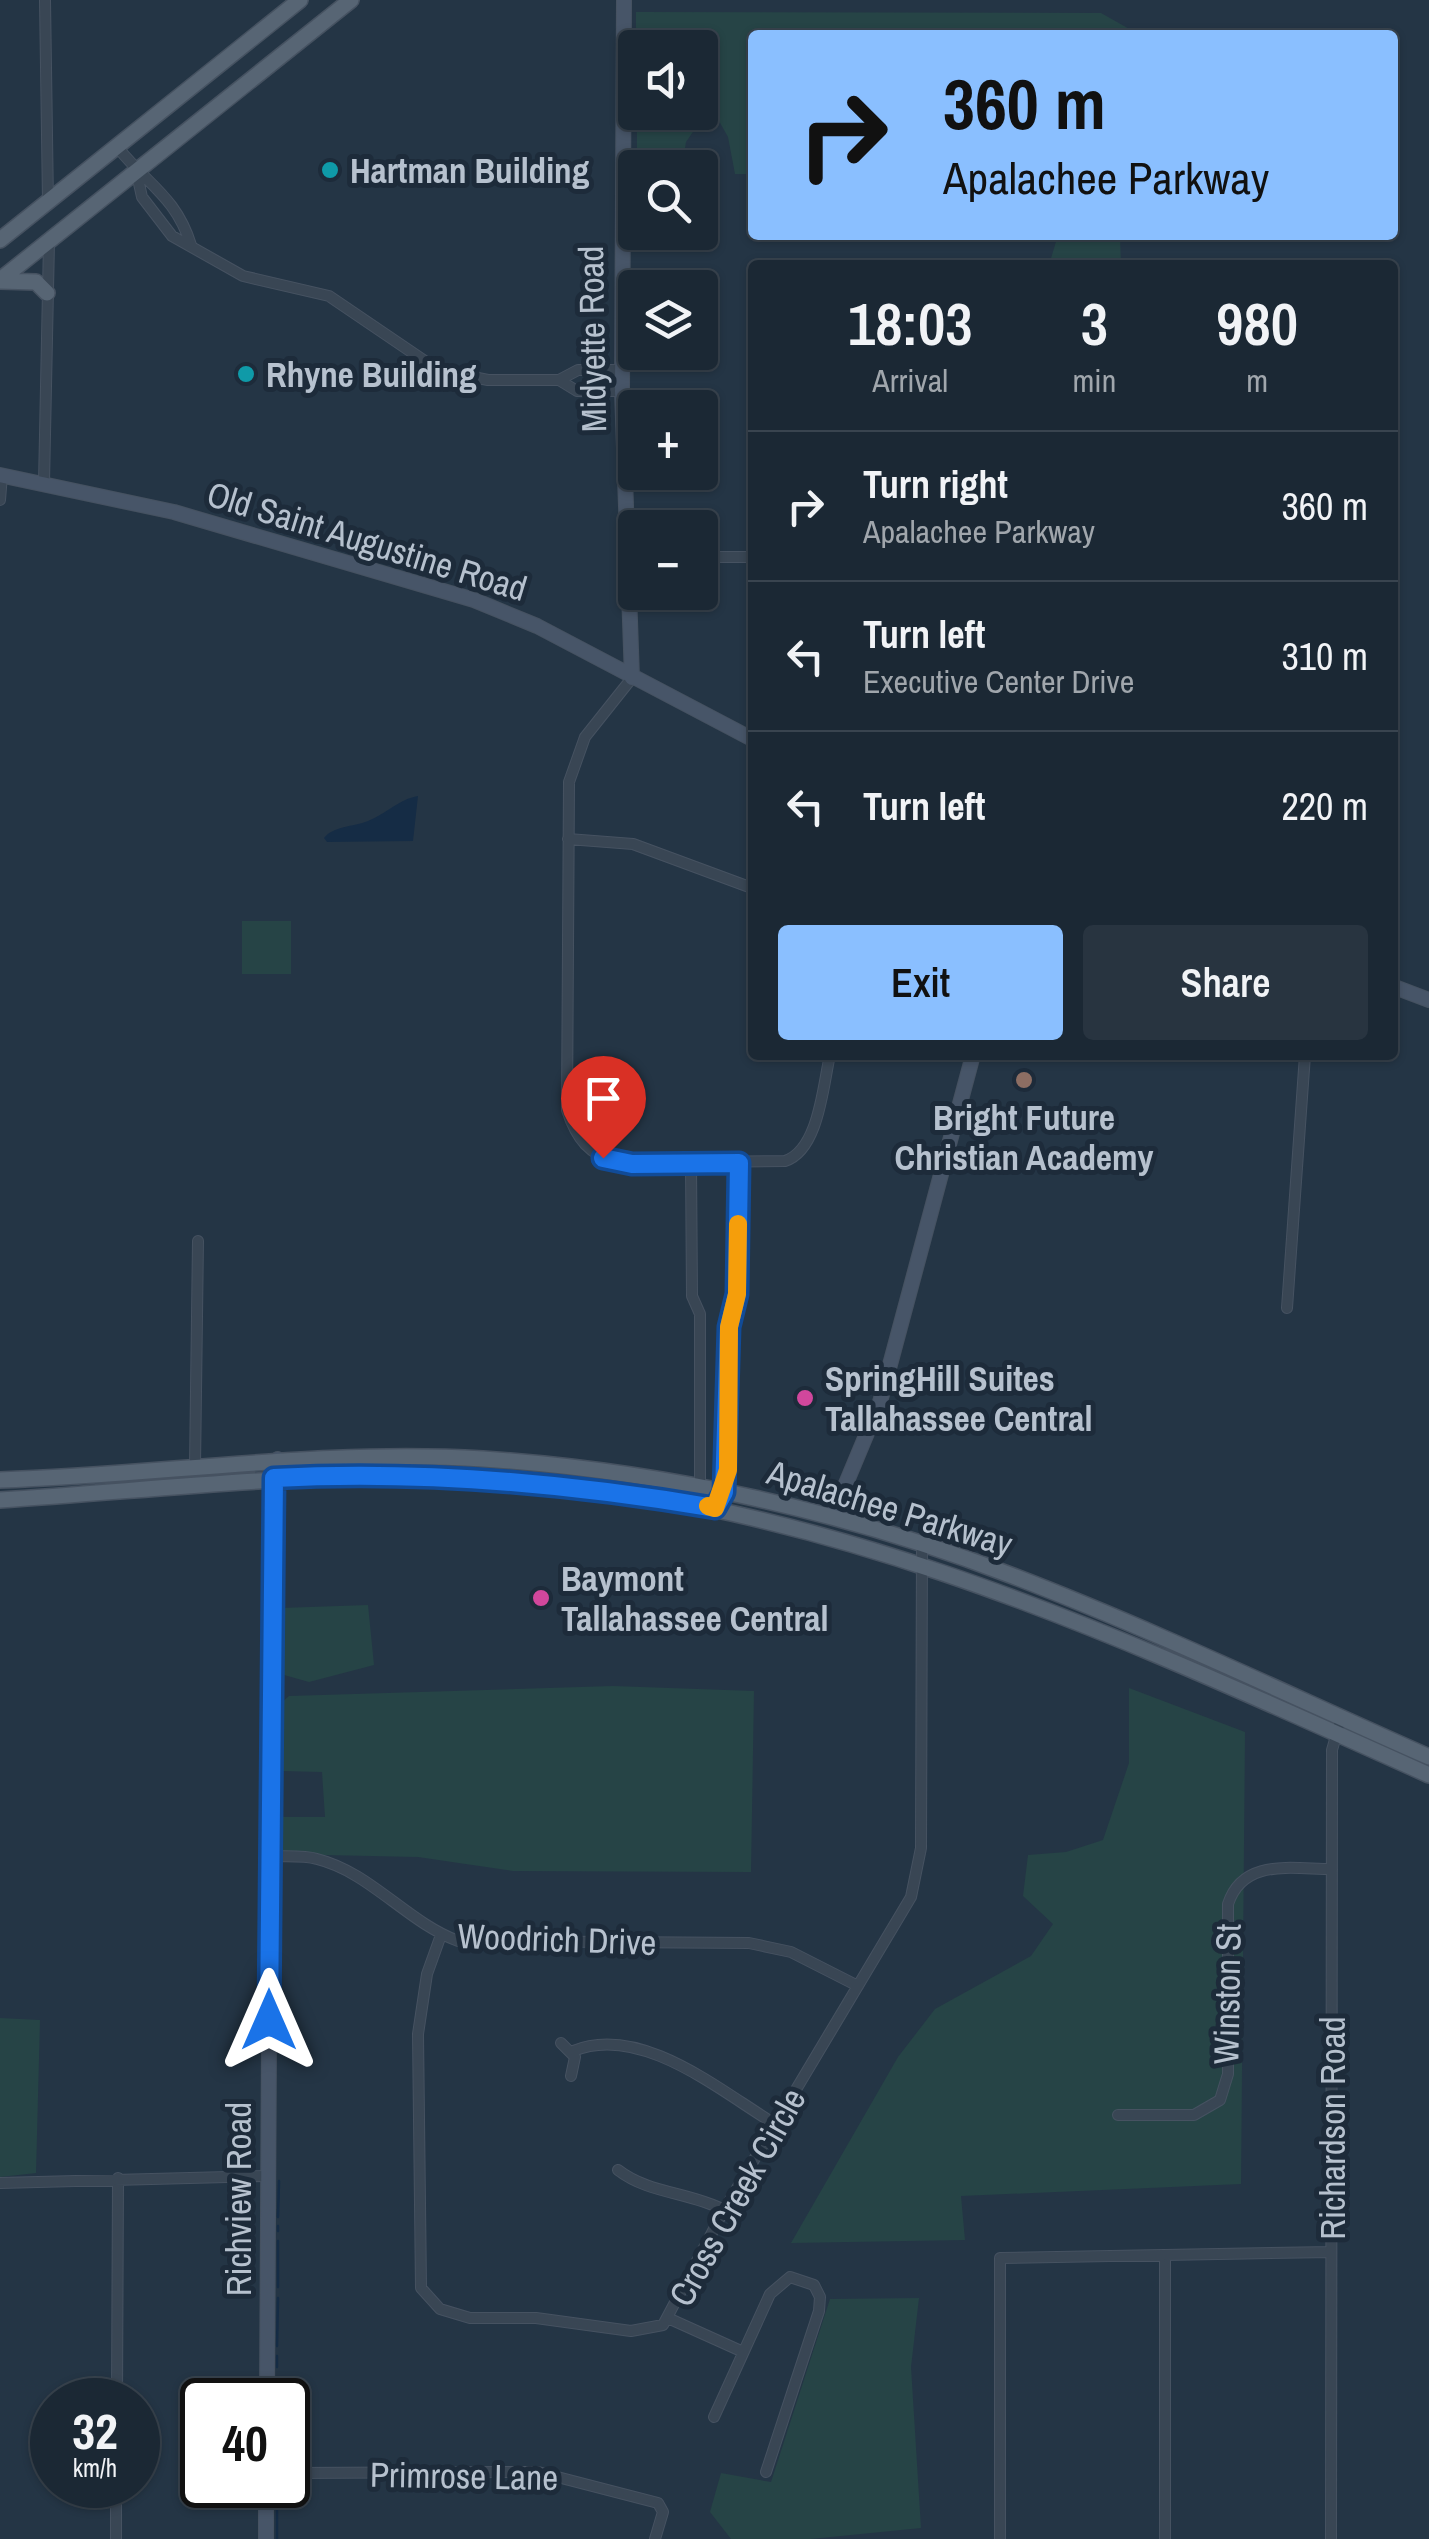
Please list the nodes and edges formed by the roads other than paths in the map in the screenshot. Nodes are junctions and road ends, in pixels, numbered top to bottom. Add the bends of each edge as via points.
1 (45, 0) edge
2 (300, 0) edge
3 (351, 0) edge
4 (624, 0) edge
5 (119, 148) junction
6 (136, 170) junction
7 (48, 202) junction
8 (0, 240) edge
9 (49, 242) junction
10 (192, 245) junction
11 (623, 270) edge
12 (0, 281) edge
13 (47, 293) junction
14 (618, 370) edge
15 (622, 370) edge
16 (558, 380) junction
17 (622, 390) edge
18 (618, 391) edge
19 (1, 475) edge
20 (44, 484) junction
21 (0, 500) edge
22 (718, 557) edge
23 (748, 557) edge
24 (631, 610) edge
25 (632, 678) junction
26 (748, 737) edge
27 (568, 839) junction
28 (748, 886) edge
29 (1398, 988) edge
30 (1429, 1000) edge
31 (829, 1060) edge
32 (972, 1060) edge
33 (1305, 1060) edge
34 (739, 1163) junction
35 (691, 1164) junction
36 (198, 1242) dead end
37 (1287, 1308) dead end
38 (278, 1459) junction
39 (515, 1462) junction
40 (195, 1468) junction
41 (274, 1478) junction
42 (479, 1478) junction
43 (31, 1479) junction
44 (0, 1480) edge
45 (700, 1488) junction
46 (724, 1492) junction
47 (54, 1496) junction
48 (0, 1498) edge
49 (715, 1508) junction
50 (832, 1517) junction
51 (922, 1544) junction
52 (922, 1563) junction
53 (1338, 1726) junction
54 (1429, 1757) edge
55 (1429, 1775) edge
56 (270, 1856) junction
57 (1332, 1868) junction
58 (441, 1935) junction
59 (858, 1986) junction
60 (561, 2043) dead end
61 (573, 2051) junction
62 (571, 2076) dead end
63 (1118, 2116) dead end
64 (775, 2124) junction
65 (618, 2170) dead end
66 (268, 2176) junction
67 (118, 2178) junction
68 (0, 2183) edge
69 (724, 2210) junction
70 (1332, 2252) junction
71 (1165, 2255) junction
72 (672, 2315) junction
73 (741, 2350) junction
74 (117, 2378) edge
75 (267, 2378) edge
76 (714, 2417) dead end
77 (766, 2472) dead end
78 (310, 2473) edge
79 (116, 2508) edge
80 (266, 2508) edge
81 (116, 2539) edge
82 (266, 2539) edge
83 (655, 2539) edge
84 (1000, 2539) edge
85 (1165, 2539) edge
86 (1331, 2539) edge

1 - 7 street
2 - 5 main road
3 - 6 main road
4 - 11 street, Midyette Road
5 - 6 street
5 - 7 main road
6 - 9 main road
6 - 10 street via 160,188
6 - 10 street via 142,197 172,236
7 - 8 main road
9 - 12 main road
9 - 13 street
10 - 16 street via 243,276 328,296 438,370 488,380
12 - 13 main road via 36,282
13 - 20 street
14 - 16 street via 578,370
15 - 17 street, Midyette Road
16 - 18 street via 577,391
19 - 20 street, Old Saint Augustine Road
19 - 21 street
20 - 25 street, Old Saint Augustine Road via 174,512 474,600
22 - 23 street
24 - 25 street, Midyette Road
25 - 26 street, Old Saint Augustine Road
25 - 27 street via 570,772
27 - 28 street via 654,850
27 - 35 street via 567,1110 594,1154 620,1163
29 - 30 street
31 - 34 street via 802,1150 785,1161
32 - 50 street via 880,1402
33 - 37 street
34 - 35 street
34 - 46 street
35 - 45 street
36 - 40 street
38 - 39 main road, Apalachee Parkway
38 - 40 main road, Apalachee Parkway
38 - 41 street, Richview Road
39 - 42 main road
39 - 45 main road, Apalachee Parkway
40 - 43 main road, Apalachee Parkway
41 - 42 main road, Apalachee Parkway
41 - 47 main road, Apalachee Parkway
41 - 56 street, Richview Road
42 - 49 main road, Apalachee Parkway
43 - 44 main road, Apalachee Parkway
43 - 47 main road
43 - 48 main road
45 - 46 main road, Apalachee Parkway
45 - 49 street
46 - 49 street
46 - 50 main road, Apalachee Parkway
47 - 48 main road, Apalachee Parkway
49 - 52 main road, Apalachee Parkway
50 - 51 main road, Apalachee Parkway
51 - 52 street, Cross Creek Circle
51 - 53 main road, Apalachee Parkway via 1029,1582
52 - 53 main road, Apalachee Parkway
52 - 59 street, Cross Creek Circle via 918,1873 900,1920
53 - 54 main road, Apalachee Parkway
53 - 55 main road, Apalachee Parkway
53 - 57 street, Richardson Road
56 - 58 street, Woodrich Drive via 335,1865
56 - 66 street, Richview Road
57 - 63 street, Winston St via 1257,1870 1232,1891 1228,2074 1220,2100 1194,2115
57 - 70 street, Richardson Road
58 - 59 street, Woodrich Drive via 484,1944 749,1943 790,1952
58 - 72 street, Cross Creek Circle via 418,2034 421,2288 440,2310 470,2318 536,2318 630,2332 655,2330
59 - 64 street, Cross Creek Circle
60 - 61 street
61 - 62 street
61 - 64 street via 601,2044 651,2053
64 - 69 street, Cross Creek Circle
65 - 69 street via 636,2184
66 - 67 street
66 - 75 street, Richview Road
67 - 68 street
67 - 74 street
69 - 72 street, Cross Creek Circle
70 - 71 street
70 - 86 street, Richardson Road
71 - 84 street via 1000,2258
71 - 85 street
72 - 73 street
73 - 76 street
73 - 77 street via 777,2285 790,2278 814,2285 819,2311
78 - 83 street, Primrose Lane via 564,2476 658,2503 663,2512
79 - 81 street
80 - 82 street

